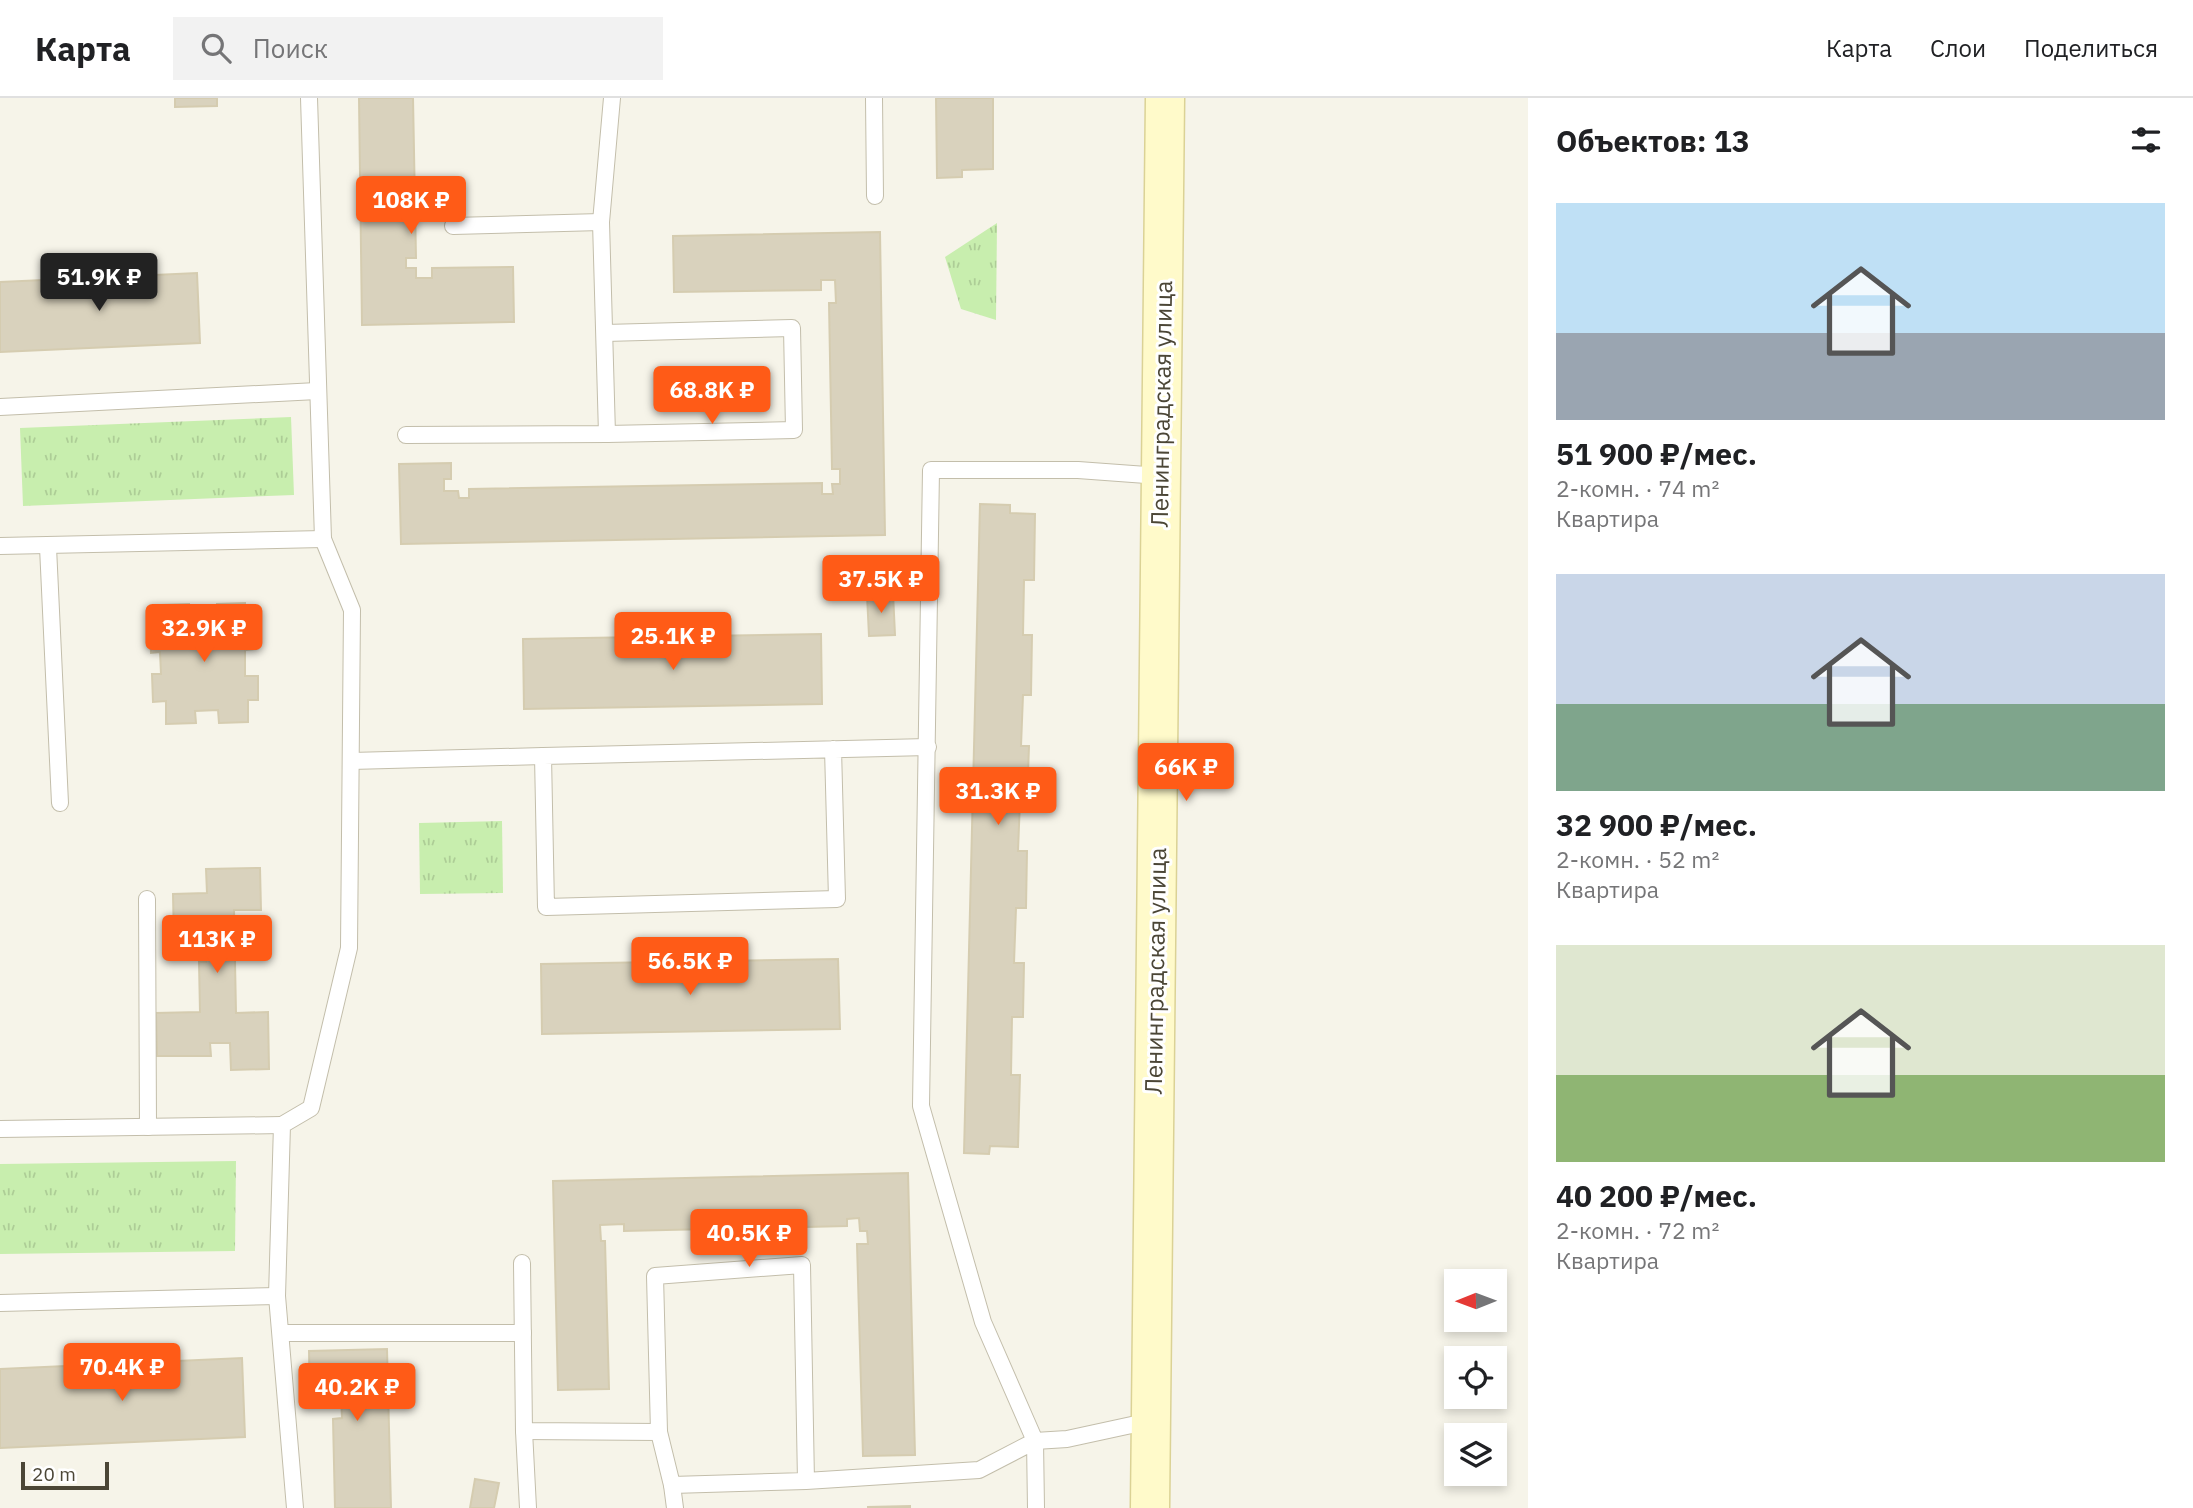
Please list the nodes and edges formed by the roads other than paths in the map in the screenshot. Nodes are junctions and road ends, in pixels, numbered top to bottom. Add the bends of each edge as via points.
1 (309, 98) edge
2 (612, 98) edge
3 (874, 98) edge
4 (1165, 98) edge
5 (874, 196) dead end
6 (601, 222) junction
7 (453, 226) dead end
8 (605, 333) junction
9 (317, 391) junction
10 (0, 407) edge
11 (607, 434) junction
12 (406, 435) dead end
13 (1160, 476) junction
14 (323, 539) junction
15 (0, 546) edge
16 (48, 547) junction
17 (928, 747) junction
18 (833, 749) junction
19 (543, 756) junction
20 (352, 761) junction
21 (60, 803) dead end
22 (147, 900) dead end
23 (282, 1125) junction
24 (148, 1127) junction
25 (0, 1129) edge
26 (522, 1263) dead end
27 (277, 1296) junction
28 (0, 1303) edge
29 (282, 1333) junction
30 (523, 1333) junction
31 (1150, 1420) junction
32 (524, 1431) junction
33 (659, 1432) junction
34 (1035, 1441) junction
35 (806, 1481) junction
36 (672, 1485) junction
37 (295, 1508) edge
38 (528, 1508) edge
39 (675, 1508) edge
40 (1035, 1508) edge
41 (1150, 1508) edge

1 - 9 lane
2 - 6 lane
3 - 5 lane
4 - 13 street, Ленинградская улица
6 - 7 lane
6 - 8 lane
8 - 11 lane
8 - 11 lane via 792,328 793,354 794,430
9 - 10 lane
9 - 14 lane
11 - 12 lane
13 - 17 lane via 1078,470 931,470
13 - 31 street, Ленинградская улица
14 - 16 lane
14 - 20 lane via 352,610
15 - 16 lane
16 - 21 lane
17 - 18 lane
17 - 34 lane via 922,1106 982,1322
18 - 19 lane
18 - 19 lane via 837,899 546,907
19 - 20 lane
20 - 23 lane via 349,948 311,1108
22 - 24 lane
23 - 24 lane
23 - 27 lane
24 - 25 lane
26 - 30 lane
27 - 28 lane
27 - 29 lane
29 - 30 lane
29 - 37 lane
30 - 32 lane
31 - 34 lane via 1067,1439
31 - 41 street, Ленинградская улица
32 - 33 lane
32 - 38 lane
33 - 35 lane via 655,1276 802,1265
33 - 36 lane
34 - 35 lane via 979,1470
34 - 40 lane
35 - 36 lane
36 - 39 lane

